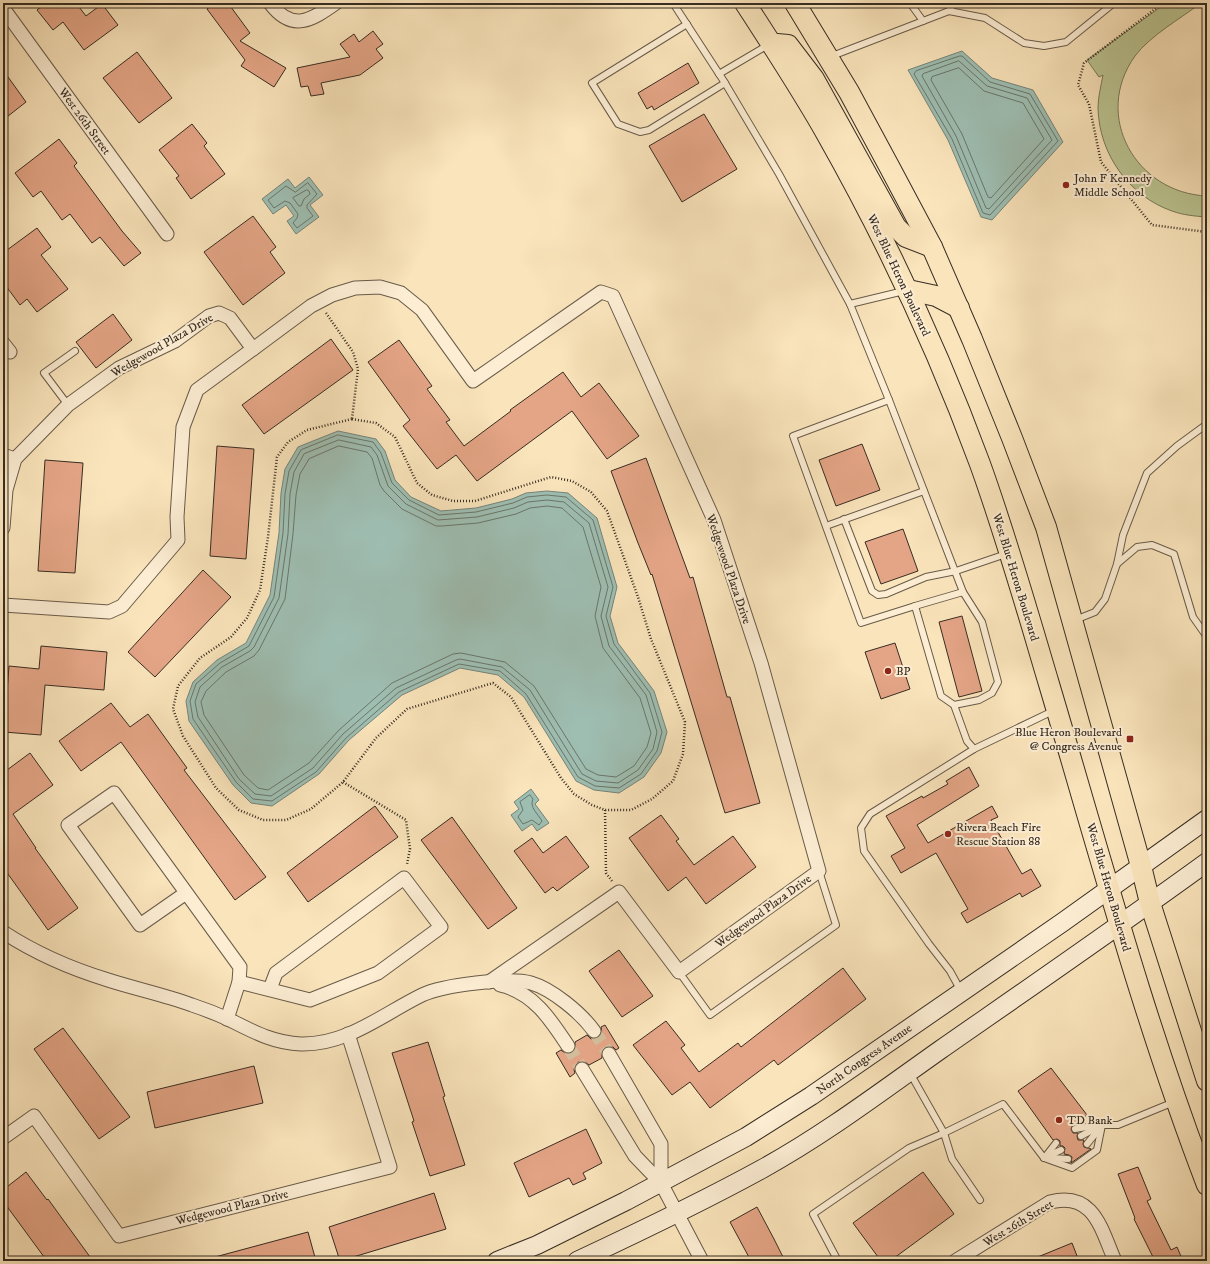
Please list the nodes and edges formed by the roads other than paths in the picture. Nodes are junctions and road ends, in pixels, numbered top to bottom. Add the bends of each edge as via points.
1 (270, 3) edge
2 (336, 3) edge
3 (672, 3) edge
4 (745, 3) edge
5 (794, 3) edge
6 (910, 3) edge
7 (954, 3) edge
8 (1114, 3) edge
9 (3, 8) edge
10 (950, 11) junction
11 (923, 21) junction
12 (687, 24) junction
13 (771, 43) junction
14 (828, 58) junction
15 (719, 74) junction
16 (725, 83) junction
17 (167, 234) dead end
18 (932, 247) junction
19 (908, 290) junction
20 (850, 304) junction
21 (959, 308) junction
22 (253, 348) junction
23 (75, 351) dead end
24 (889, 400) junction
25 (68, 405) junction
26 (1207, 424) edge
27 (9, 457) edge
28 (924, 491) junction
29 (844, 519) junction
30 (826, 526) junction
31 (3, 528) edge
32 (1010, 553) junction
33 (1117, 564) junction
34 (956, 571) junction
35 (963, 592) junction
36 (3, 605) edge
37 (914, 606) junction
38 (1073, 621) junction
39 (1207, 636) edge
40 (954, 705) junction
41 (1057, 709) junction
42 (974, 749) junction
43 (1207, 819) edge
44 (1207, 862) edge
45 (1141, 866) junction
46 (819, 871) junction
47 (1109, 888) junction
48 (186, 892) junction
49 (1150, 903) junction
50 (1120, 924) junction
51 (3, 932) edge
52 (679, 972) junction
53 (239, 982) junction
54 (489, 982) junction
55 (270, 990) junction
56 (961, 992) junction
57 (227, 1019) junction
58 (594, 1031) tunnel mouth
59 (348, 1034) junction
60 (568, 1046) tunnel mouth
61 (608, 1054) tunnel mouth
62 (582, 1069) tunnel mouth
63 (909, 1072) junction
64 (1207, 1081) edge
65 (1176, 1101) junction
66 (1102, 1125) junction
67 (1075, 1128) dead end
68 (944, 1133) junction
69 (1081, 1136) dead end
70 (3, 1138) edge
71 (1056, 1143) dead end
72 (1086, 1144) dead end
73 (1061, 1150) dead end
74 (1044, 1158) junction
75 (1068, 1159) dead end
76 (661, 1183) junction
77 (1207, 1185) edge
78 (980, 1200) dead end
79 (676, 1213) junction
80 (497, 1261) edge
81 (577, 1261) edge
82 (702, 1261) edge
83 (838, 1261) edge
84 (955, 1261) edge
85 (1115, 1261) edge

1 - 2 street via 278,12 299,21 317,17
3 - 12 lane
4 - 13 main road, West Blue Heron Boulevard
5 - 14 main road
6 - 11 lane
7 - 10 lane
8 - 10 lane via 1066,42 1044,46 1024,43 985,18
9 - 17 street, West 26th Street
10 - 11 lane
11 - 14 lane
12 - 15 lane
12 - 16 lane via 592,83 618,124 640,132 650,130
13 - 15 lane
13 - 18 main road via 788,45 814,79 896,227 906,237
13 - 19 main road, West Blue Heron Boulevard via 829,138
14 - 18 main road
15 - 16 lane
16 - 20 lane via 779,174
18 - 21 main road
19 - 20 lane
19 - 21 main road via 936,296
19 - 32 main road, West Blue Heron Boulevard via 981,465
20 - 24 lane
21 - 38 main road via 1043,519
22 - 25 street, Wedgewood Plaza Drive via 230,318 219,313 209,316 175,340 119,368
22 - 36 street, Wedgewood Plaza Drive via 197,390 183,427 177,517 178,540 122,606 109,612
22 - 46 street, Wedgewood Plaza Drive via 311,306 332,295 355,288 380,287 400,293 422,310 473,381 601,292 613,296 714,520 761,663
23 - 25 lane via 44,373
24 - 28 lane
24 - 30 lane via 793,436
25 - 27 street, Wedgewood Plaza Drive
26 - 33 lane via 1147,473 1123,535
27 - 31 street, Wedgewood Plaza Drive
28 - 29 lane
28 - 34 lane
29 - 30 lane
29 - 34 lane via 872,590 878,595 926,577
30 - 37 lane via 861,623
32 - 34 lane
32 - 41 main road, West Blue Heron Boulevard
33 - 38 lane via 1105,599 1095,612
33 - 39 lane via 1137,547 1152,545 1174,554 1193,617
34 - 35 lane
35 - 37 lane
35 - 40 lane via 982,622 998,682 992,693 979,700
37 - 40 lane via 941,696
38 - 45 main road
40 - 42 lane via 967,741
41 - 42 lane
41 - 47 main road, West Blue Heron Boulevard
42 - 56 lane via 870,814 861,828 864,851 950,971
43 - 45 street, North Congress Avenue
44 - 49 street
45 - 47 street, North Congress Avenue
45 - 49 main road
46 - 52 street, Wedgewood Plaza Drive
46 - 52 lane via 836,925 710,1015
47 - 50 main road, West Blue Heron Boulevard
47 - 56 street, North Congress Avenue
48 - 48 street via 114,793 68,826 140,925
48 - 53 street via 240,967
49 - 50 street
49 - 64 main road
50 - 63 street
50 - 65 main road, West Blue Heron Boulevard
51 - 57 street via 42,954 107,980 192,1004
52 - 54 street via 619,892
53 - 55 street
53 - 57 street
54 - 58 street via 520,981 543,988 558,997
54 - 59 street via 456,986 424,994
54 - 60 street via 508,986 533,1000
55 - 55 street via 310,1000 378,973 441,927 404,878 276,973
56 - 76 street, North Congress Avenue via 806,1099 746,1137
57 - 59 street via 283,1043 316,1044
59 - 70 street, Wedgewood Plaza Drive via 390,1167 119,1236 34,1116
61 - 76 street via 661,1144
62 - 76 street via 635,1156
63 - 68 lane
63 - 79 street via 801,1146
65 - 66 lane via 1118,1125
65 - 77 main road, West Blue Heron Boulevard
66 - 67 lane
66 - 69 lane
66 - 72 lane
66 - 74 lane via 1097,1150 1072,1168
68 - 74 lane via 1003,1104
68 - 78 lane via 952,1159
68 - 83 lane via 909,1148 813,1214
71 - 74 lane
73 - 74 lane
74 - 75 lane
76 - 79 street
76 - 80 street, North Congress Avenue via 544,1241
79 - 81 street
79 - 82 street
84 - 85 street, West 26th Street via 1050,1202 1062,1199 1084,1204 1093,1212

